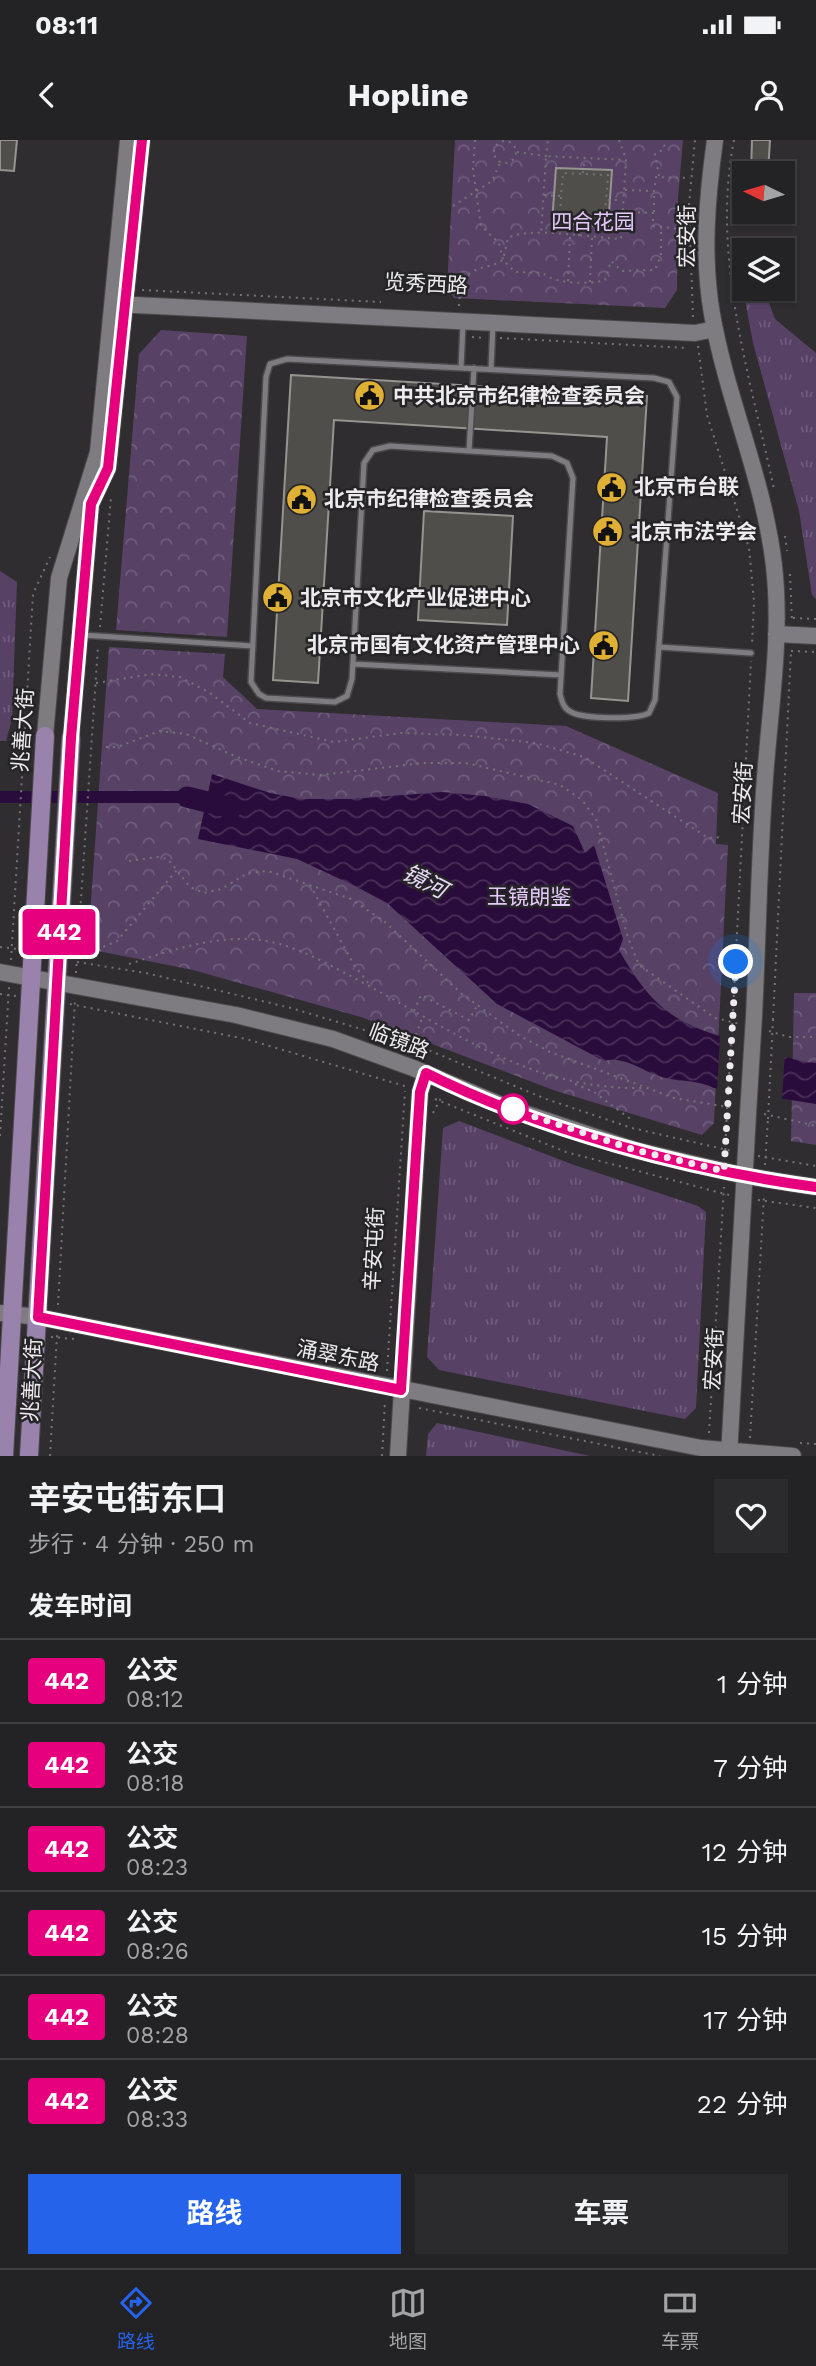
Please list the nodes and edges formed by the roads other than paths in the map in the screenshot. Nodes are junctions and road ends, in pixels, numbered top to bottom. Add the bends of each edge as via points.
1 (128, 140) edge
2 (142, 140) edge
3 (715, 140) edge
4 (122, 299) junction
5 (461, 314) junction
6 (714, 322) junction
7 (493, 323) junction
8 (461, 368) junction
9 (474, 369) junction
10 (491, 369) junction
11 (468, 451) junction
12 (776, 634) junction
13 (80, 635) junction
14 (816, 636) edge
15 (253, 646) junction
16 (659, 648) junction
17 (751, 653) road end
18 (352, 664) junction
19 (561, 675) junction
20 (45, 736) joint
21 (71, 738) joint
22 (5, 972) edge
23 (32, 975) junction
24 (55, 980) junction
25 (420, 1070) junction
26 (745, 1176) junction
27 (816, 1187) edge
28 (7, 1313) edge
29 (38, 1317) junction
30 (390, 1395) junction
31 (729, 1454) edge
32 (4, 1456) edge
33 (29, 1456) edge
34 (398, 1456) edge
35 (793, 1456) edge

1 - 4 street, 兆善大街
2 - 4 street, 兆善大街
3 - 6 street, 宏安街 via 706,244
4 - 5 street, 览秀西路
4 - 13 street, 兆善大街 via 108,468 91,504
4 - 20 street, 兆善大街 via 98,452 59,578
5 - 7 street, 览秀西路
5 - 8 lane
6 - 7 street, 览秀西路
6 - 12 street, 宏安街 via 766,509 775,568
7 - 10 lane
8 - 9 lane
8 - 15 lane via 287,359 270,364
9 - 10 lane
9 - 11 lane
10 - 16 lane via 654,378 675,389
11 - 18 lane via 380,447 367,456
11 - 19 lane via 552,456 571,469
12 - 14 street
12 - 26 street, 宏安街, bridge via 747,1020
13 - 15 lane
13 - 21 street, 兆善大街
15 - 18 lane via 251,682 266,698 342,700 350,689
16 - 17 lane
16 - 19 lane via 655,700 643,716 572,713 562,702
18 - 19 lane
20 - 23 main road, 兆善大街
21 - 24 main road, 兆善大街
22 - 23 street, 临镜路
23 - 24 street, 临镜路
23 - 28 main road, 兆善大街
24 - 25 street, 临镜路 via 236,1015 333,1039
24 - 29 main road, 兆善大街
25 - 26 street, 临镜路 via 506,1107 635,1150
25 - 30 street, 辛安屯街
26 - 27 street, 临镜路
26 - 31 street, 宏安街
28 - 29 street, 涌翠东路
28 - 32 main road, 兆善大街
29 - 30 street, 涌翠东路
29 - 33 main road, 兆善大街
30 - 31 street, 涌翠东路
30 - 34 street, 辛安屯街
31 - 35 street, 涌翠东路

